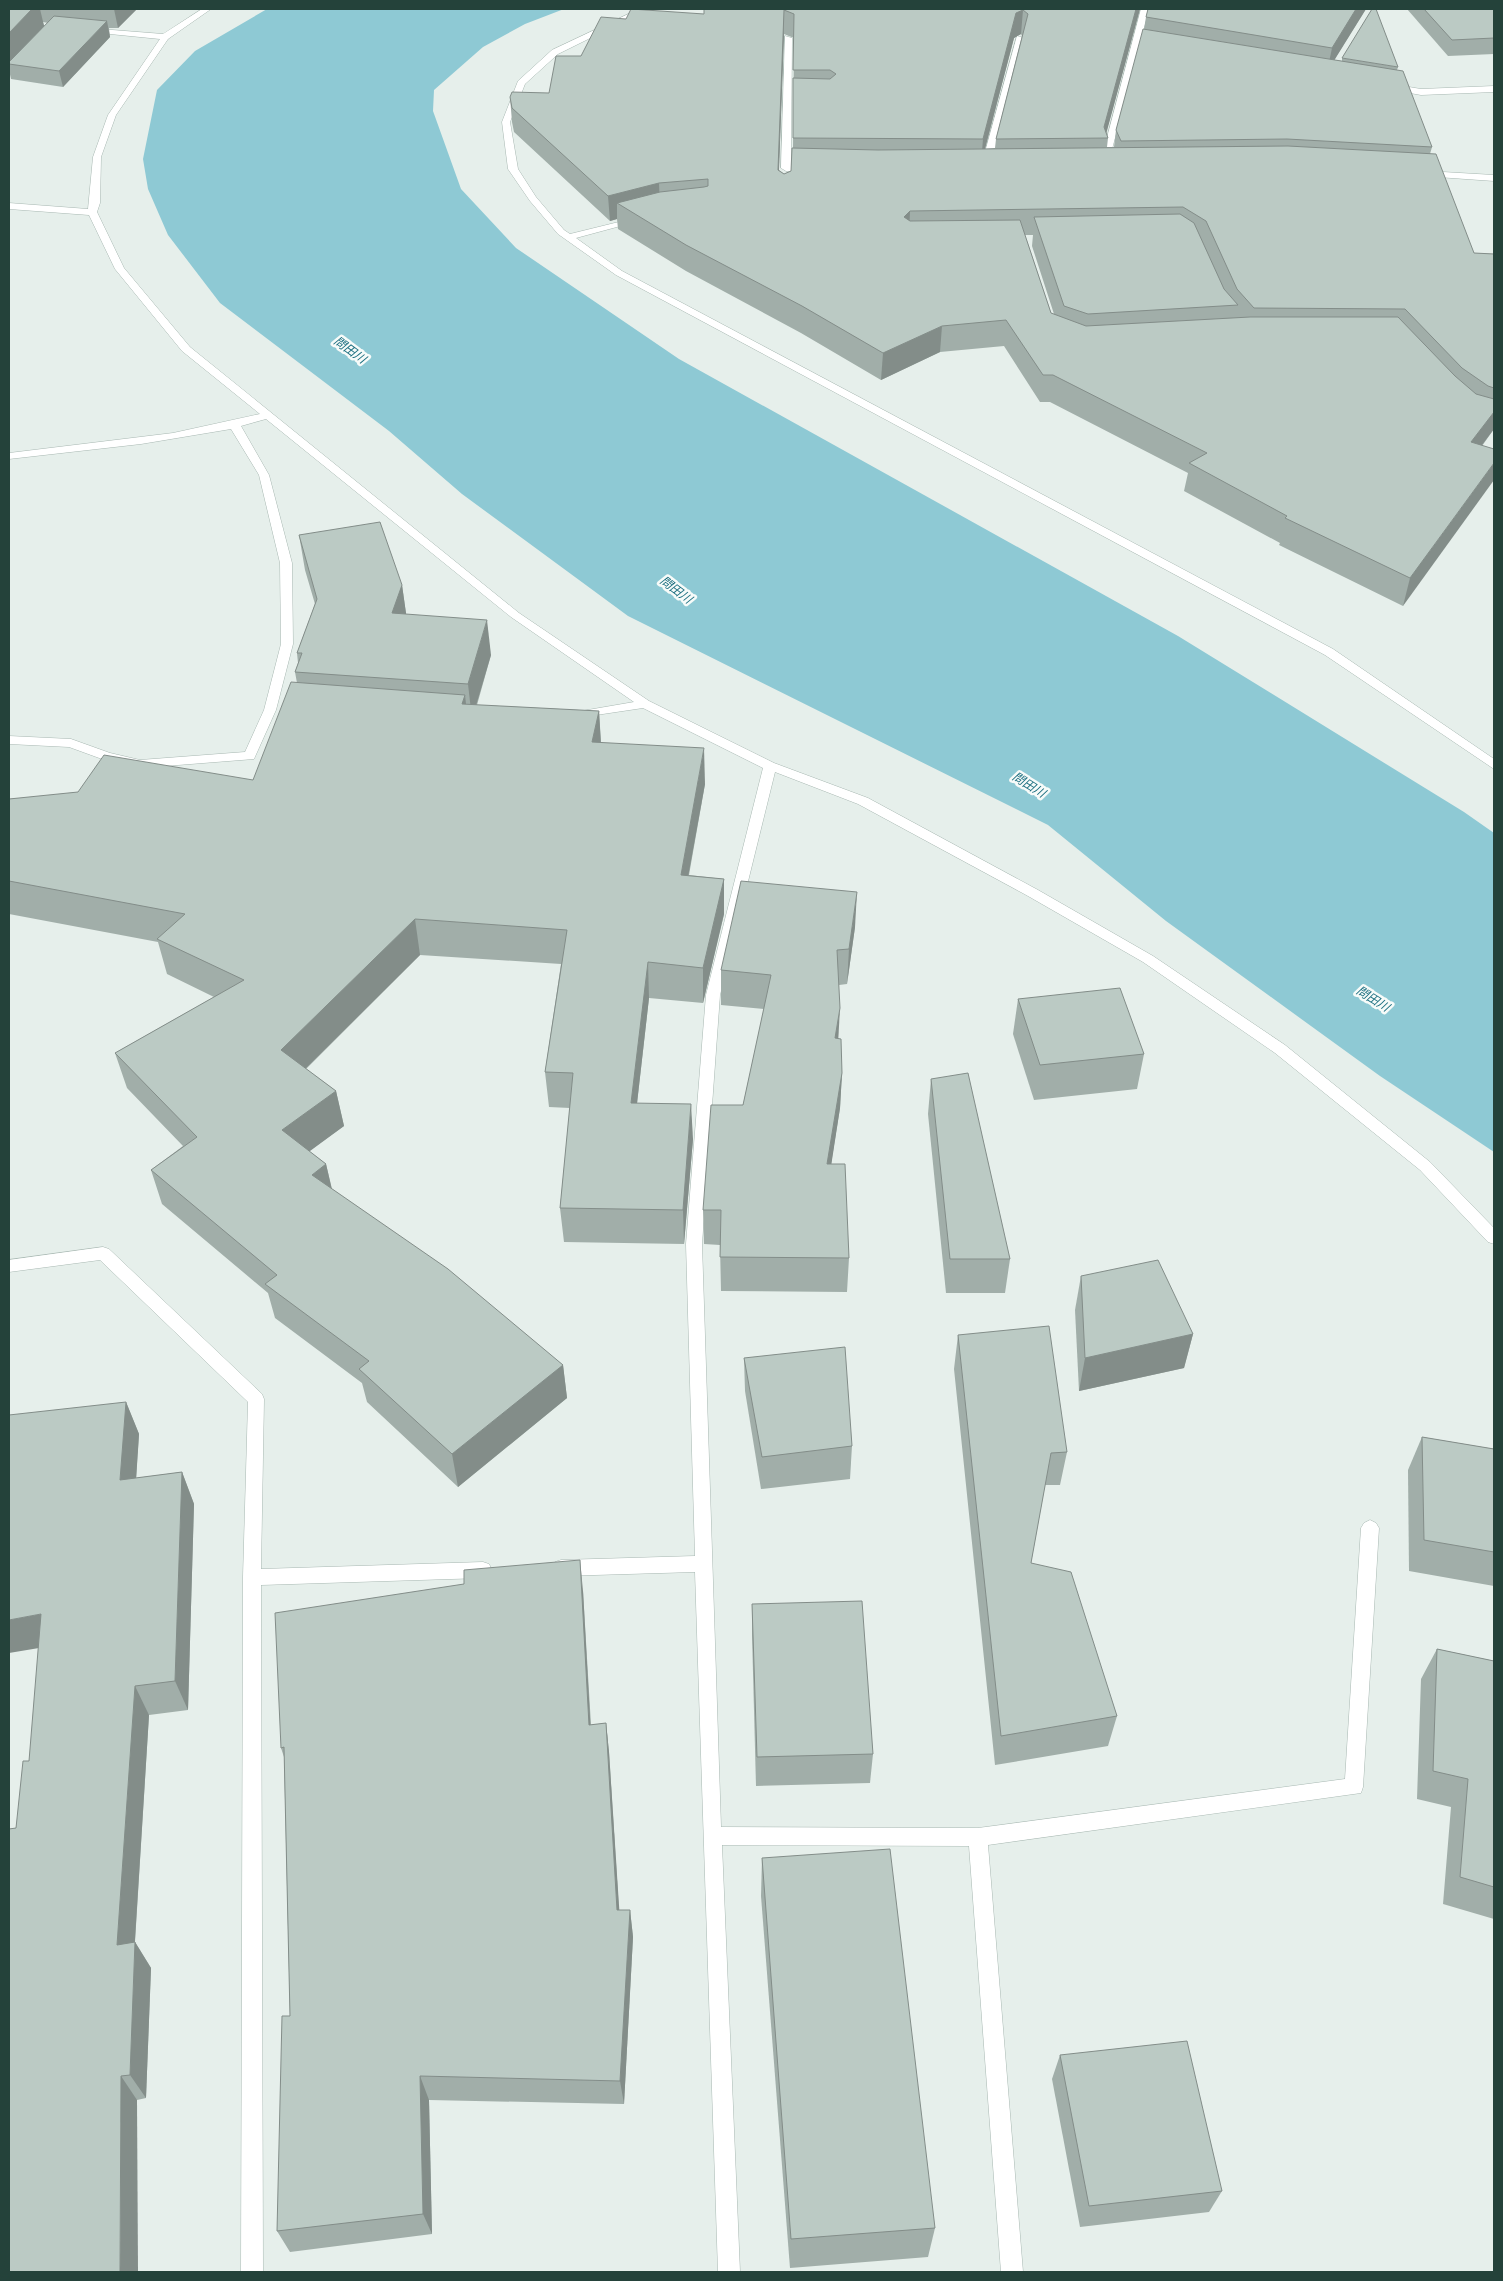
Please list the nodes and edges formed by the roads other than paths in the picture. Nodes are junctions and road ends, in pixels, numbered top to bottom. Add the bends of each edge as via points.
1 (207, 9) edge
2 (645, 9) edge
3 (1145, 9) edge
4 (85, 30) edge
5 (164, 37) junction
6 (788, 38) edge
7 (1020, 38) edge
8 (1136, 45) junction
9 (1146, 46) edge
10 (1385, 85) edge
11 (1494, 89) edge
12 (1113, 166) edge
13 (976, 168) edge
14 (822, 169) edge
15 (1418, 174) edge
16 (1494, 178) edge
17 (9, 206) edge
18 (92, 212) junction
19 (642, 217) edge
20 (568, 237) junction
21 (270, 415) junction
22 (235, 426) junction
23 (9, 456) edge
24 (645, 704) junction
25 (570, 717) edge
26 (9, 740) edge
27 (1494, 765) edge
28 (770, 766) junction
29 (1494, 1238) edge
30 (9, 1266) edge
31 (1370, 1528) dead end
32 (705, 1564) junction
33 (548, 1568) edge
34 (498, 1570) edge
35 (252, 1577) junction
36 (712, 1836) junction
37 (978, 1837) junction
38 (252, 2272) edge
39 (729, 2272) edge
40 (1012, 2272) edge

1 - 5 street
2 - 20 street via 555,52 521,84 506,122 512,169 533,199
3 - 8 street
4 - 5 street
5 - 18 street via 112,115 96,156
6 - 14 street via 791,98 786,173
7 - 13 street via 991,168
8 - 9 street
8 - 12 street via 1107,153
10 - 11 street via 1421,92
15 - 16 street
17 - 18 street
18 - 21 street via 120,270 186,349
19 - 20 street
20 - 27 street via 619,273 1329,652
21 - 22 street
21 - 24 street via 515,615
22 - 23 street
22 - 26 street via 264,475 286,564 287,644 274,710 250,756 140,764 71,743
24 - 25 street
24 - 28 street
28 - 29 street via 862,801 1148,959 1280,1049 1349,1104 1425,1166
28 - 32 street via 713,995 694,1244
30 - 35 street via 103,1253 256,1399
31 - 37 street via 1354,1787
32 - 33 street
32 - 36 street
34 - 35 street
35 - 38 street
36 - 37 street
36 - 39 street
37 - 40 street

